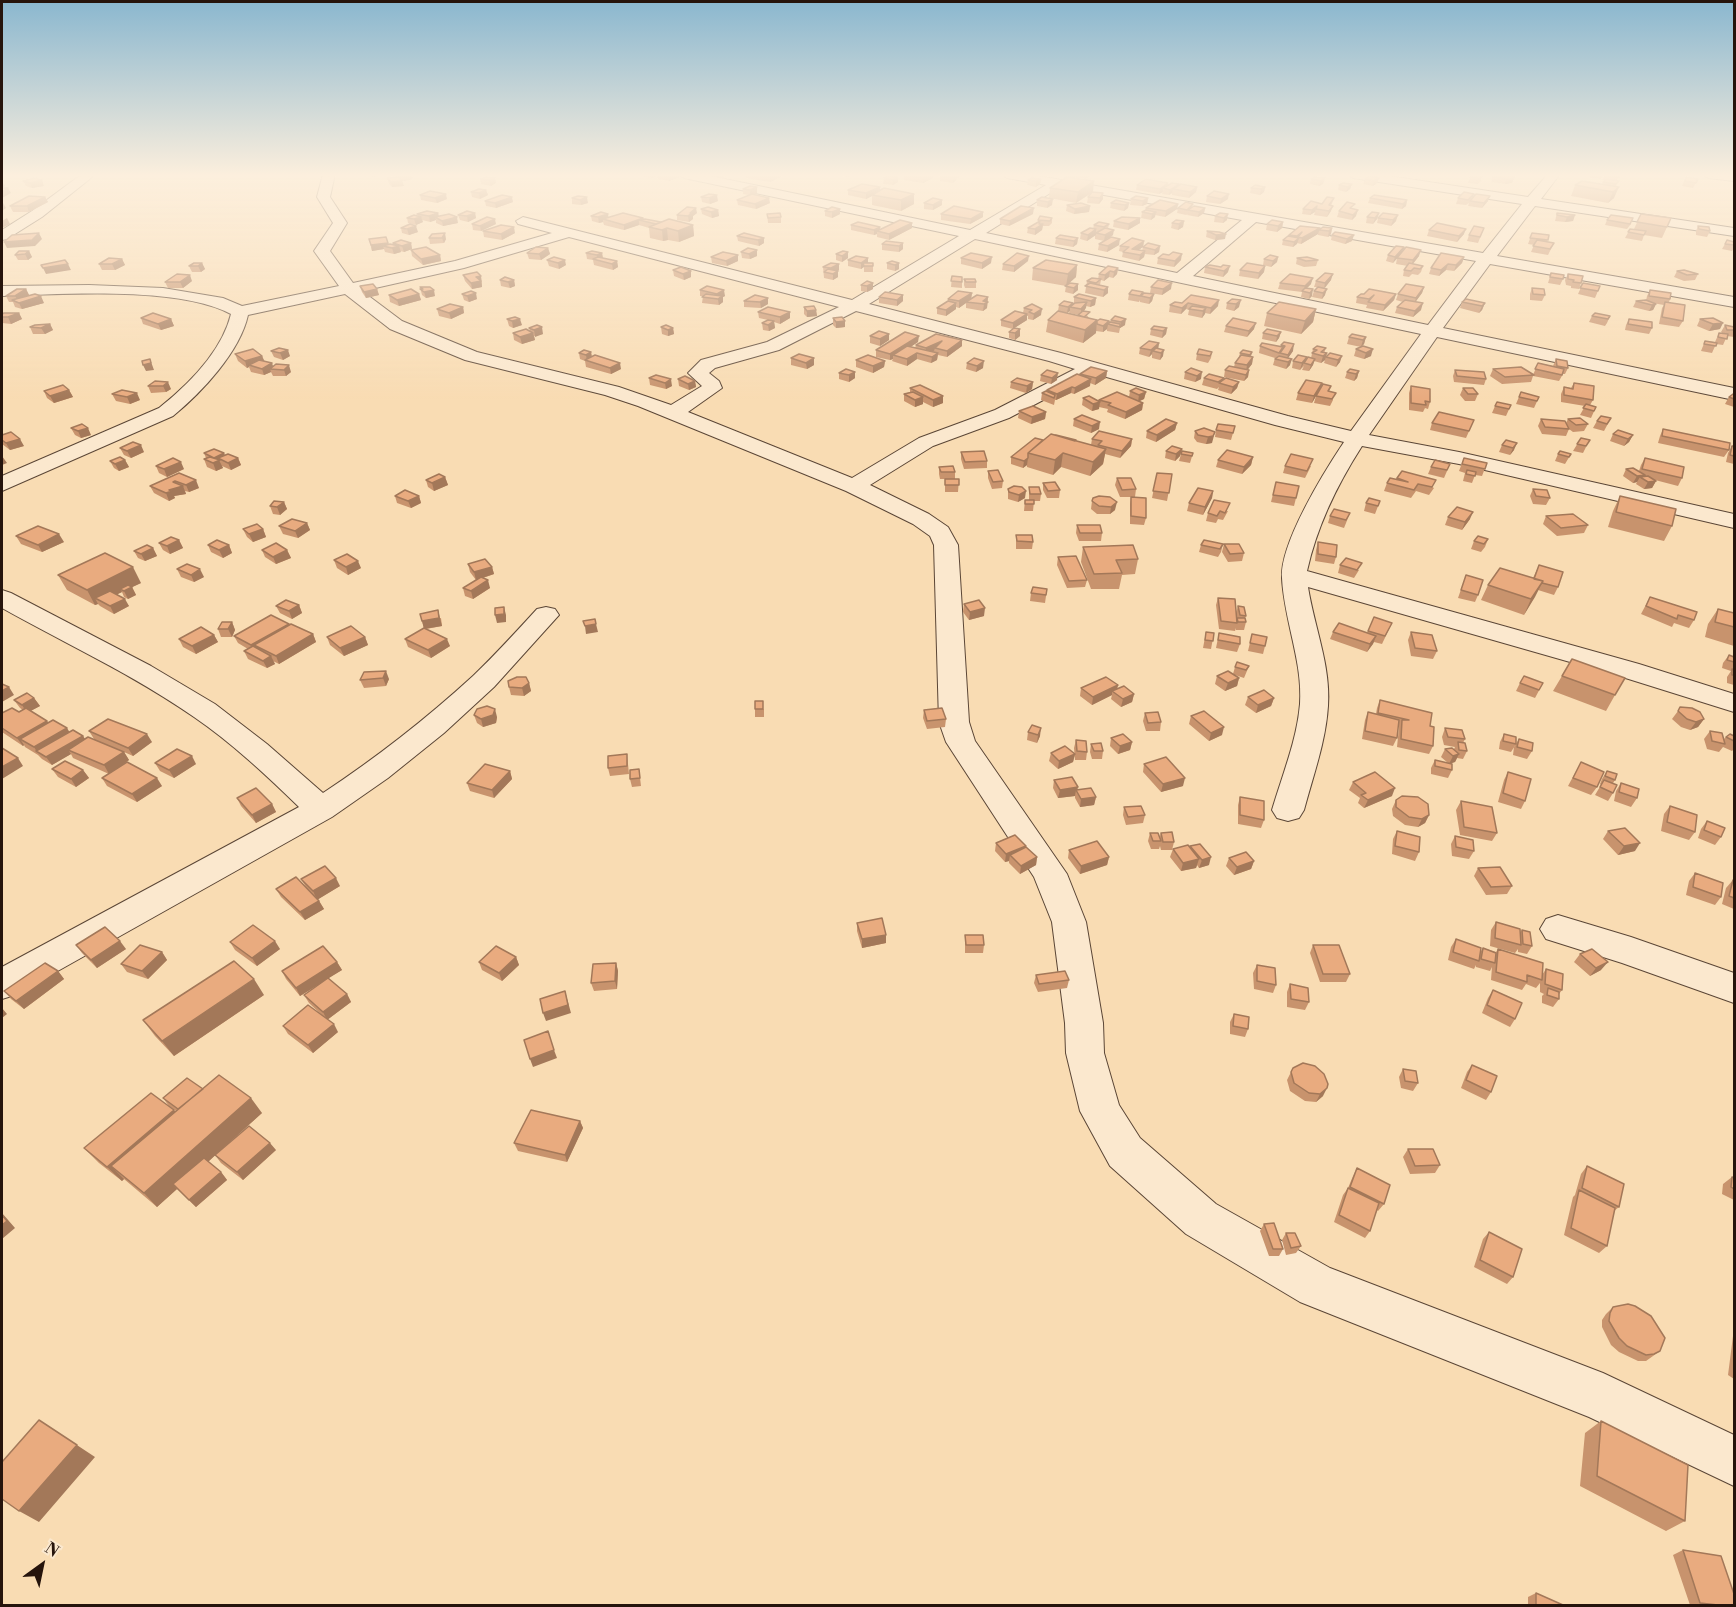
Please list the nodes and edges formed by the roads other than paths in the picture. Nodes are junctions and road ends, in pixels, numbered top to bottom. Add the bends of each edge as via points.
1 (323, 249) edge
2 (512, 249) edge
3 (634, 249) edge
4 (947, 249) edge
5 (1036, 249) edge
6 (1215, 249) edge
7 (1440, 249) edge
8 (1493, 249) edge
9 (1486, 257) junction
10 (10, 275) dead end
11 (1179, 279) junction
12 (349, 289) junction
13 (2, 291) edge
14 (38, 291) junction
15 (89, 291) junction
16 (1734, 302) edge
17 (854, 306) junction
18 (34, 308) edge
19 (240, 312) junction
20 (1431, 332) junction
21 (1091, 366) junction
22 (1734, 394) edge
23 (673, 414) junction
24 (1356, 439) junction
25 (2, 484) edge
26 (854, 486) junction
27 (1734, 521) edge
28 (1294, 575) junction
29 (2, 598) edge
30 (546, 615) dead end
31 (1734, 703) edge
32 (321, 809) junction
33 (1288, 810) dead end
34 (1558, 929) dead end
35 (2, 984) edge
36 (1734, 988) edge
37 (1734, 1461) edge

1 - 12 street
2 - 12 street
3 - 17 street
4 - 17 street
5 - 11 street
6 - 11 street
7 - 9 street
8 - 9 street
9 - 16 street
9 - 20 street
10 - 14 street
11 - 20 street
12 - 19 street
12 - 23 street via 396,325 426,339 471,356 612,391
13 - 14 street
14 - 15 street
15 - 18 street
15 - 19 street via 194,297 220,301
17 - 21 street
17 - 23 street via 773,346 700,368 697,373 712,388
19 - 25 street via 232,336 181,402
20 - 22 street
20 - 24 street
21 - 24 street
21 - 26 street via 1002,414 926,442
23 - 26 street
24 - 27 street via 1459,458
24 - 28 street via 1315,512 1299,549
26 - 37 street via 921,519 940,532 946,545 954,722 961,741 1050,874 1059,896 1069,922 1085,1053 1100,1111 1125,1152 1201,1219 1316,1286 1603,1398
28 - 31 street
28 - 33 street via 1314,694 1313,713
29 - 32 street via 189,700 255,748
30 - 32 street via 484,681 434,726
32 - 35 street
34 - 36 street

